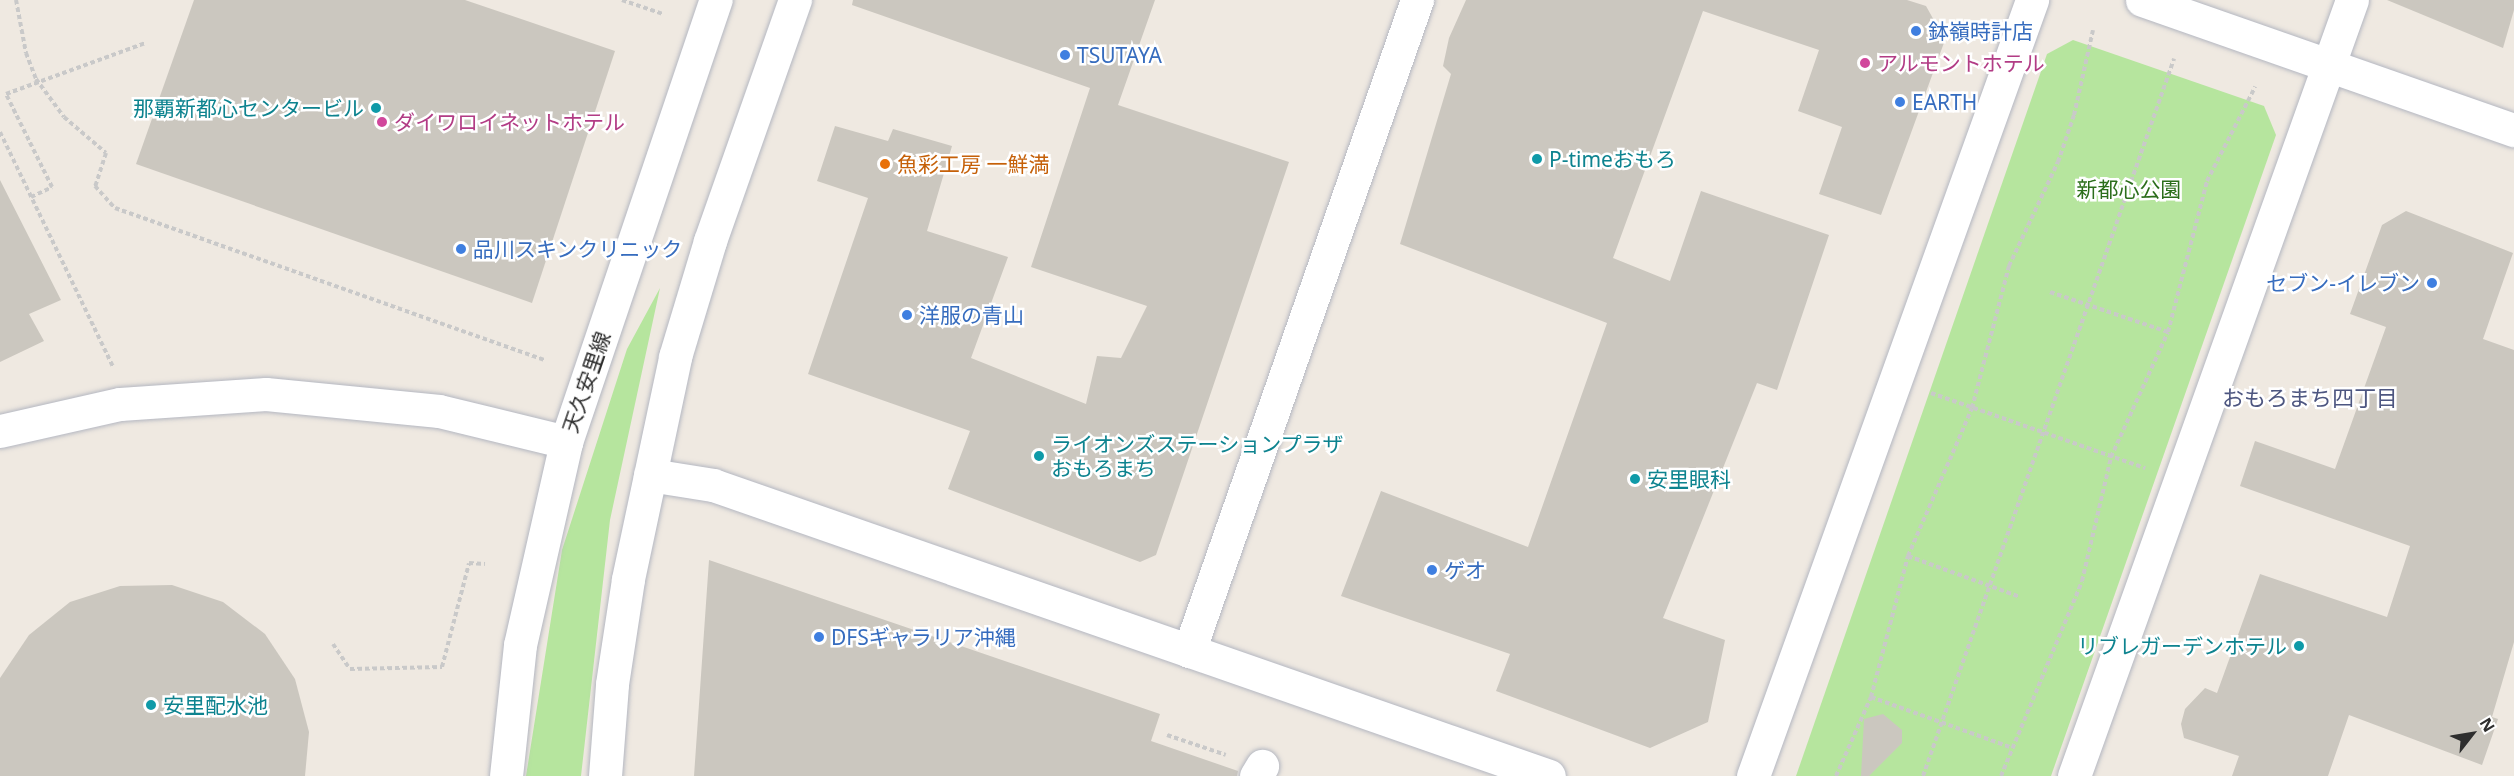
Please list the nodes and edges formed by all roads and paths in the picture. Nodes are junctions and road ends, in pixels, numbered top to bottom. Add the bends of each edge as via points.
1 (16, 0) edge
2 (622, 0) edge
3 (716, 0) edge
4 (795, 0) edge
5 (1417, 0) edge
6 (2031, 0) edge
7 (2142, 0) edge
8 (2352, 0) edge
9 (663, 14) dead end
10 (2093, 30) dead end
11 (145, 43) dead end
12 (2174, 59) dead end
13 (2329, 67) junction
14 (36, 79) junction
15 (2256, 87) dead end
16 (2514, 130) edge
17 (0, 132) edge
18 (32, 197) junction
19 (2050, 292) dead end
20 (2088, 305) junction
21 (2168, 332) junction
22 (545, 360) dead end
23 (118, 378) dead end
24 (1894, 381) junction
25 (1972, 408) junction
26 (0, 431) edge
27 (2044, 432) junction
28 (566, 442) junction
29 (2111, 457) junction
30 (650, 474) junction
31 (2181, 480) junction
32 (1908, 556) junction
33 (485, 564) dead end
34 (1990, 586) junction
35 (2020, 597) dead end
36 (333, 644) dead end
37 (1189, 651) junction
38 (1871, 698) junction
39 (1942, 724) junction
40 (1167, 735) dead end
41 (2010, 747) junction
42 (1259, 771) edge
43 (506, 776) edge
44 (605, 776) edge
45 (1549, 776) edge
46 (1753, 776) edge
47 (1836, 776) edge
48 (1923, 776) edge
49 (2001, 776) edge
50 (2074, 776) edge

1 - 14 path via 26,53
2 - 9 path
3 - 28 street, 天久安里線
4 - 30 street via 710,241 675,357
5 - 37 street
6 - 24 street
7 - 13 street
8 - 13 street
10 - 25 path via 2074,115 2058,162 2009,266
11 - 14 path
12 - 20 path
13 - 16 street
13 - 31 street
14 - 18 path via 6,94 52,187
14 - 22 path via 64,117 105,153 95,186 115,208
15 - 21 path via 2207,181
17 - 18 path
18 - 23 path
19 - 20 path
20 - 21 path
20 - 27 path
21 - 29 path
24 - 25 path
24 - 46 street
25 - 27 path
25 - 32 path
26 - 28 street via 120,404 266,394 439,411
27 - 29 path
27 - 34 path
28 - 43 street, 天久安里線 via 519,645
29 - 31 path
29 - 41 path via 2070,616
30 - 37 street via 713,485
30 - 44 street via 612,684
31 - 50 street
32 - 34 path
32 - 38 path
33 - 36 path via 469,563 442,667 350,669
34 - 35 path
34 - 39 path
37 - 45 street
38 - 39 path
38 - 47 path
39 - 41 path
39 - 48 path
40 - 42 path
41 - 49 path

